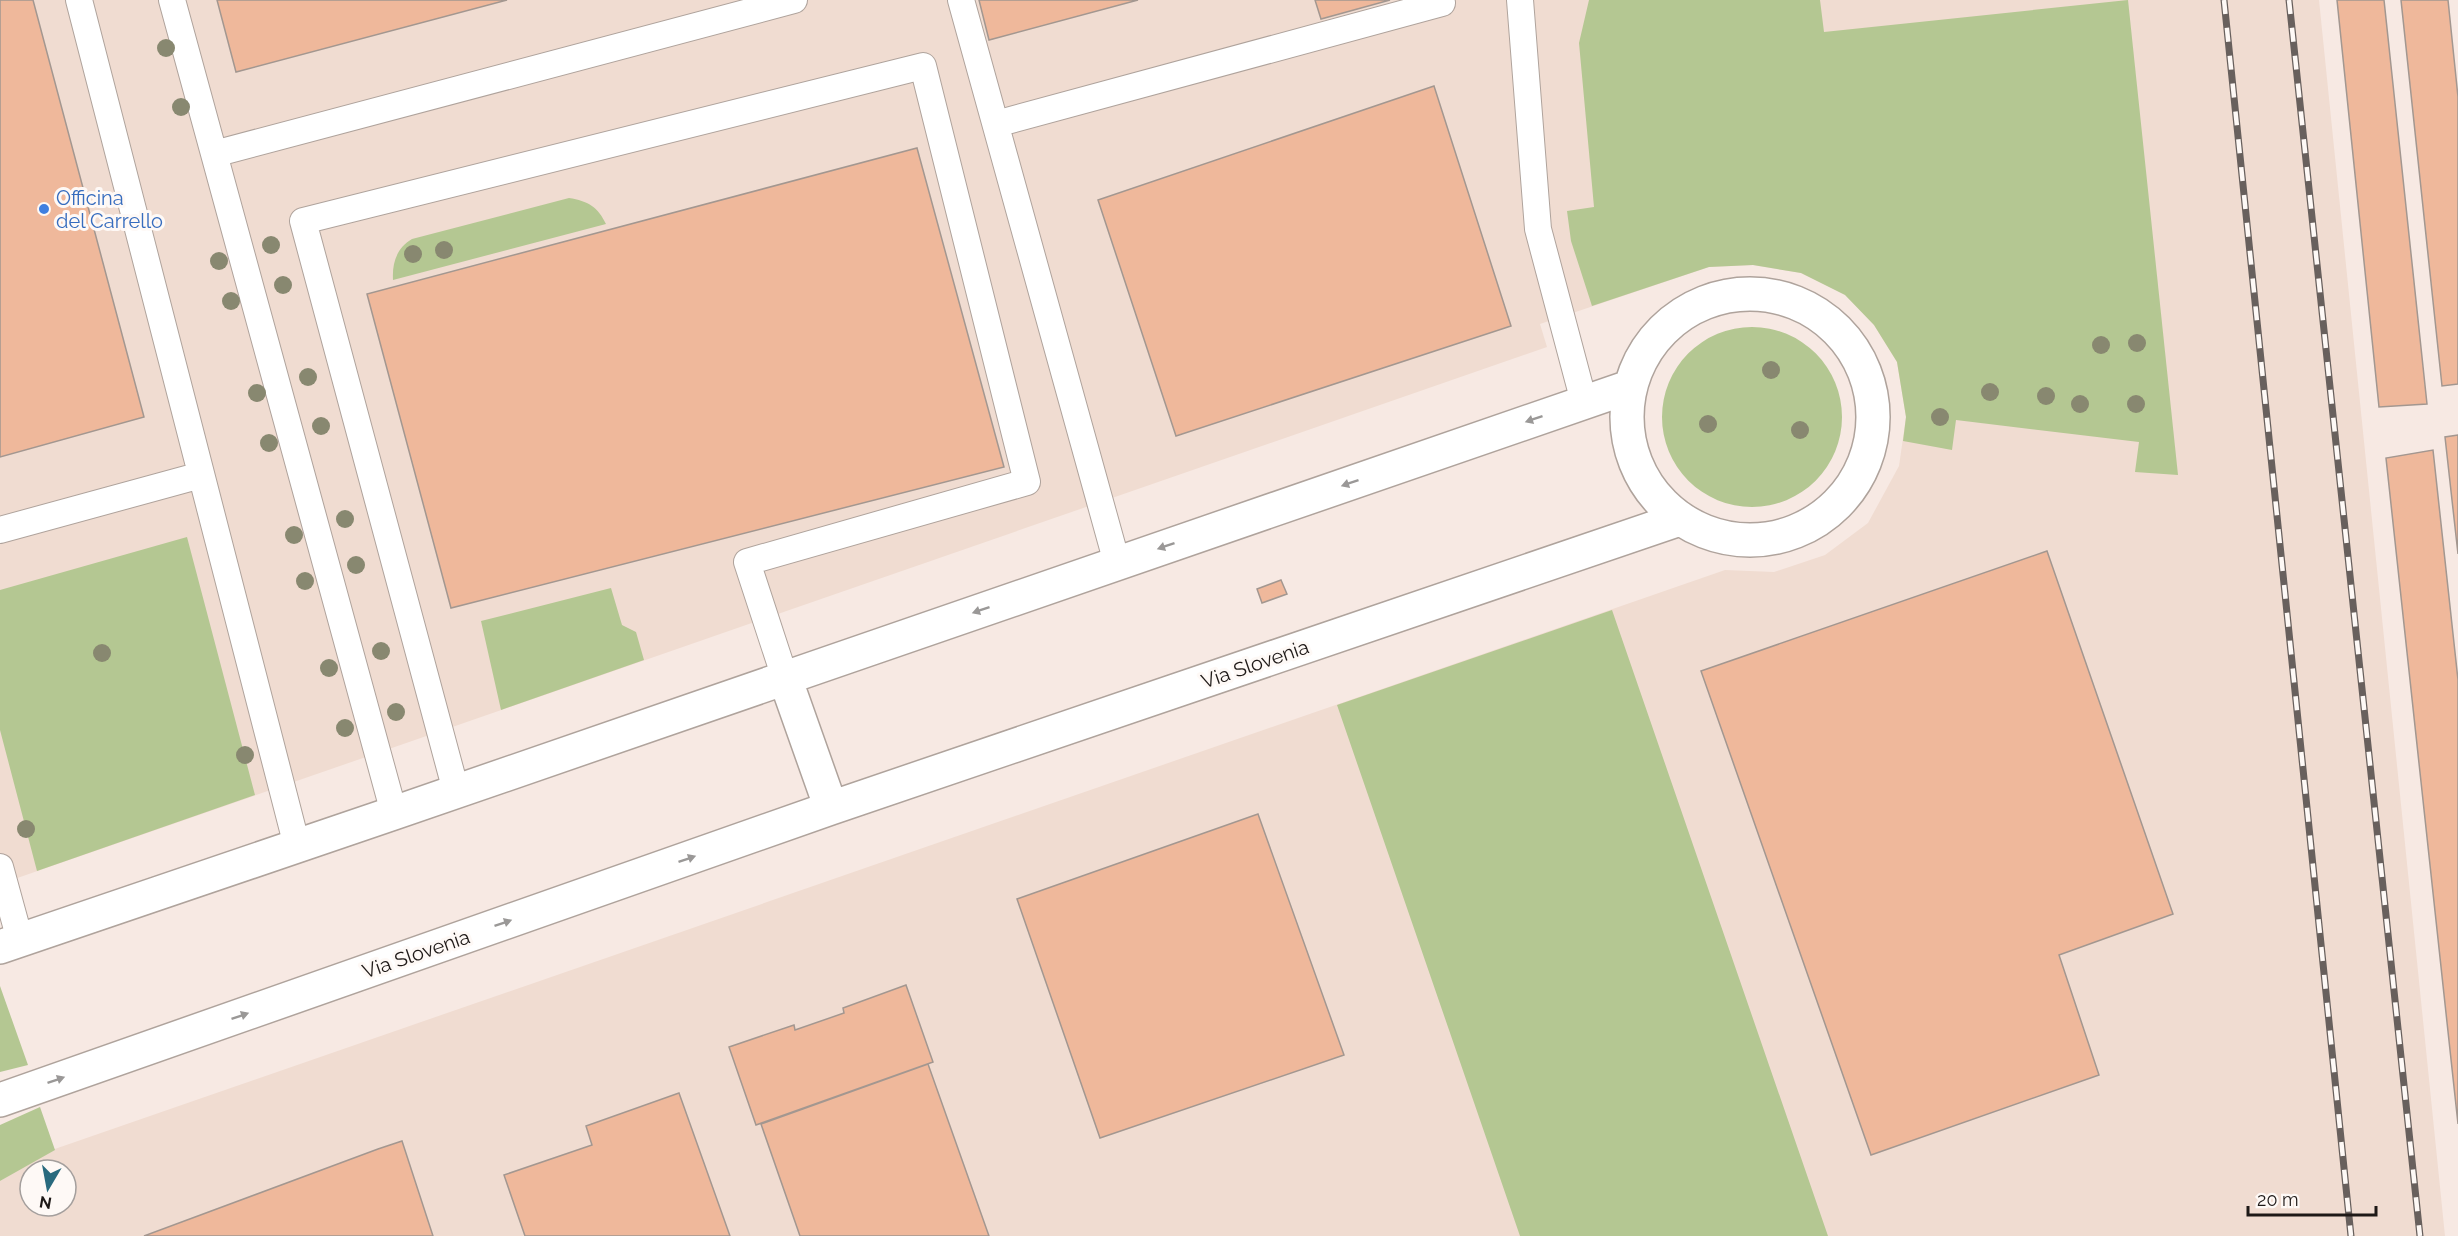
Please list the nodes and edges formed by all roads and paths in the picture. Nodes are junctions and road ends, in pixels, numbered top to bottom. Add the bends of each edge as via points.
1 (78, 0) edge
2 (172, 0) edge
3 (794, 0) edge
4 (961, 0) edge
5 (1441, 0) edge
6 (1520, 0) edge
7 (996, 124) junction
8 (214, 154) junction
9 (1629, 387) junction
10 (1584, 402) junction
11 (201, 475) junction
12 (1680, 519) junction
13 (0, 530) edge
14 (1117, 563) junction
15 (785, 678) junction
16 (456, 791) junction
17 (831, 808) junction
18 (394, 813) junction
19 (297, 846) junction
20 (0, 867) edge
21 (10, 943) edge
22 (0, 1100) edge

1 - 11 lane
2 - 8 lane
3 - 8 lane
4 - 7 lane
5 - 7 lane via 1442,3
6 - 10 lane via 1538,229
7 - 14 lane
8 - 18 lane
9 - 10 street
9 - 12 street via 1626,423 1634,461 1653,493
9 - 12 street via 1646,348 1674,318 1712,299 1753,293 1794,301 1831,322 1857,354 1873,393 1873,435 1861,474 1835,507 1800,531 1760,540 1718,536
10 -> 14 street
11 - 13 lane
11 - 19 lane
12 - 17 street, Via Slovenia
14 -> 15 street
15 - 16 street
15 - 16 lane via 747,562 1027,482 923,66 303,221
15 - 17 street
16 - 18 street
22 -> 17 street, Via Slovenia
18 - 19 street
19 - 21 street
20 - 21 lane

